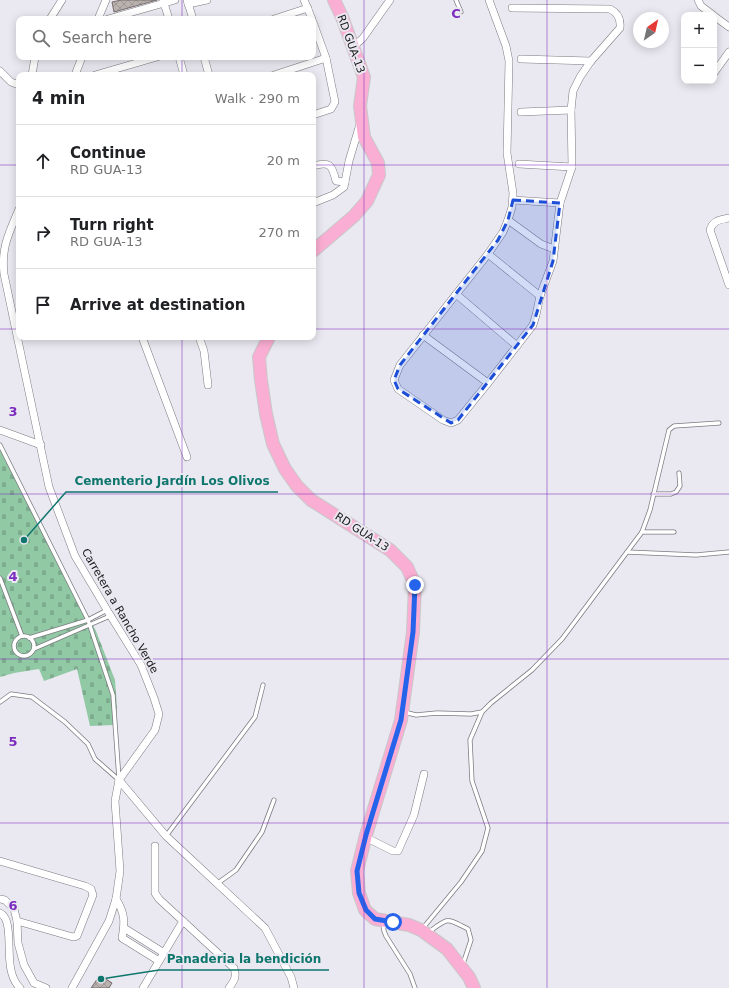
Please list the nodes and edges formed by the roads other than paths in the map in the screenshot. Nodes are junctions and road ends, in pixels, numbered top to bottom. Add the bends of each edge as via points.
1 (62, 0) edge
2 (106, 0) edge
3 (175, 0) edge
4 (207, 0) edge
5 (304, 0) edge
6 (334, 0) edge
7 (390, 0) edge
8 (456, 0) edge
9 (489, 0) edge
10 (698, 0) edge
11 (164, 2) edge
12 (188, 2) edge
13 (308, 8) junction
14 (512, 8) dead end
15 (461, 12) dead end
16 (709, 12) edge
17 (52, 16) edge
18 (99, 16) edge
19 (115, 16) edge
20 (167, 16) edge
21 (192, 16) edge
22 (283, 16) edge
23 (311, 16) edge
24 (717, 18) edge
25 (729, 27) edge
26 (316, 31) edge
27 (352, 48) junction
28 (729, 52) edge
29 (326, 58) junction
30 (521, 59) dead end
31 (34, 60) edge
32 (81, 60) edge
33 (147, 60) edge
34 (180, 60) edge
35 (205, 60) edge
36 (591, 61) junction
37 (717, 69) edge
38 (0, 71) edge
39 (32, 72) edge
40 (75, 72) edge
41 (105, 72) edge
42 (183, 72) edge
43 (208, 72) edge
44 (283, 72) edge
45 (16, 84) edge
46 (571, 110) junction
47 (520, 112) dead end
48 (316, 114) edge
49 (361, 119) junction
50 (519, 164) dead end
51 (316, 165) edge
52 (572, 167) junction
53 (345, 182) junction
54 (513, 200) junction
55 (316, 202) edge
56 (560, 203) junction
57 (16, 216) edge
58 (729, 218) edge
59 (508, 220) junction
60 (316, 248) edge
61 (554, 249) junction
62 (488, 254) junction
63 (729, 285) edge
64 (456, 294) junction
65 (540, 296) junction
66 (16, 329) edge
67 (423, 335) junction
68 (18, 340) edge
69 (143, 340) edge
70 (200, 340) edge
71 (268, 340) edge
72 (517, 346) junction
73 (488, 383) junction
74 (208, 385) dead end
75 (719, 423) dead end
76 (0, 430) edge
77 (0, 445) edge
78 (41, 445) junction
79 (187, 457) dead end
80 (679, 474) dead end
81 (653, 494) junction
82 (642, 532) junction
83 (674, 532) dead end
84 (627, 552) junction
85 (729, 552) edge
86 (0, 578) edge
87 (108, 613) junction
88 (88, 620) junction
89 (90, 625) junction
90 (22, 636) junction
91 (29, 638) junction
92 (34, 649) junction
93 (263, 685) dead end
94 (0, 702) edge
95 (402, 711) junction
96 (482, 712) junction
97 (424, 774) dead end
98 (119, 780) junction
99 (274, 800) dead end
100 (166, 836) junction
101 (365, 837) junction
102 (155, 846) dead end
103 (0, 861) edge
104 (217, 883) junction
105 (0, 899) edge
106 (116, 899) junction
107 (0, 913) edge
108 (383, 920) junction
109 (17, 921) junction
110 (183, 921) junction
111 (124, 928) junction
112 (424, 932) junction
113 (164, 952) junction
114 (159, 961) junction
115 (462, 968) junction
116 (20, 988) edge
117 (46, 988) edge
118 (72, 988) edge
119 (143, 988) edge
120 (230, 988) edge
121 (294, 988) edge
122 (415, 988) edge
123 (474, 988) edge

1 - 17 street
2 - 18 street
3 - 11 street
4 - 12 street
5 - 13 street
6 - 27 main road, RD GUA-13
7 - 27 street via 363,38
8 - 15 lane
9 - 54 street via 509,61 507,153
10 - 16 street
11 - 19 street
11 - 20 street
12 - 21 street
13 - 22 street
13 - 23 street
14 - 36 street via 610,9 616,12 621,22 620,28
24 - 25 street
26 - 29 street
27 - 49 main road, RD GUA-13 via 364,77
28 - 37 street
29 - 44 street
29 - 48 street via 335,102 329,110
30 - 36 street
31 - 39 street
32 - 40 street
33 - 41 street
34 - 42 street
35 - 43 street
36 - 46 street via 573,91
38 - 45 street
46 - 47 street
46 - 52 street
49 - 53 street
49 - 60 main road, RD GUA-13 via 364,137 378,163 379,175 367,201 354,216
50 - 52 street
51 - 53 street via 325,163 332,167 336,181
52 - 56 street
53 - 55 street via 344,187 338,192
54 - 56 street
54 - 59 street
56 - 61 street
57 - 66 street, Carretera a Rancho Verde via 4,244 2,260
58 - 63 street via 715,221 710,230
59 - 61 street via 541,244
59 - 62 street
61 - 65 street via 553,261
62 - 64 street
62 - 65 street
64 - 67 street
64 - 72 street
65 - 72 street via 533,325
67 - 73 street
67 - 73 street via 400,365 394,380 398,389 451,423 458,420
68 - 78 street, Carretera a Rancho Verde
69 - 79 street
70 - 74 street
71 - 95 main road, RD GUA-13 via 260,357 261,380 273,444 285,469 311,500 390,550 407,567 415,585 413,632
72 - 73 street
75 - 81 lane via 674,426 669,430
76 - 78 street
77 - 88 lane
78 - 87 street, Carretera a Rancho Verde via 49,487 75,556
80 - 81 lane via 680,486 676,492
81 - 82 lane
82 - 83 lane
82 - 84 lane
84 - 85 lane via 696,555
84 - 96 lane via 562,639 532,670
86 - 90 lane
87 - 88 lane
87 - 89 lane
87 - 98 street, Carretera a Rancho Verde via 141,665 160,714 155,730
88 - 89 lane
88 - 91 lane
89 - 92 lane
89 - 98 lane via 114,695
90 - 91 lane
90 - 92 lane via 14,643 17,653 26,656
91 - 92 lane via 34,644
93 - 100 lane via 255,717
94 - 98 lane via 11,694 32,696 88,744 95,759
95 - 96 lane via 416,715
95 - 101 main road, RD GUA-13
96 - 112 lane via 470,740 472,781 488,828 482,851
97 - 101 street via 414,815 398,851
98 - 100 street
98 - 106 street, Carretera a Rancho Verde via 116,801 120,871
99 - 104 lane via 262,832 236,870
100 - 104 street
101 - 108 main road, RD GUA-13 via 357,871 359,893 366,910 375,919
102 - 110 street via 155,893
103 - 109 street via 85,886 91,889 93,895 77,936 72,937
104 - 121 street via 265,928 291,977
105 - 109 street via 14,909
106 - 111 street via 123,910
106 - 118 street, Carretera a Rancho Verde via 109,921
107 - 116 street via 7,922 12,970
108 - 112 main road, RD GUA-13 via 409,925
108 - 122 lane via 386,936 410,974
109 - 117 street via 18,943 24,965 34,982
110 - 113 street
110 - 120 street via 234,968 236,974
111 - 113 street
111 - 114 street via 122,938
112 - 115 main road, RD GUA-13 via 447,948
112 - 115 lane via 446,920 468,929 471,940
113 - 114 street
114 - 119 street
115 - 123 main road, RD GUA-13

